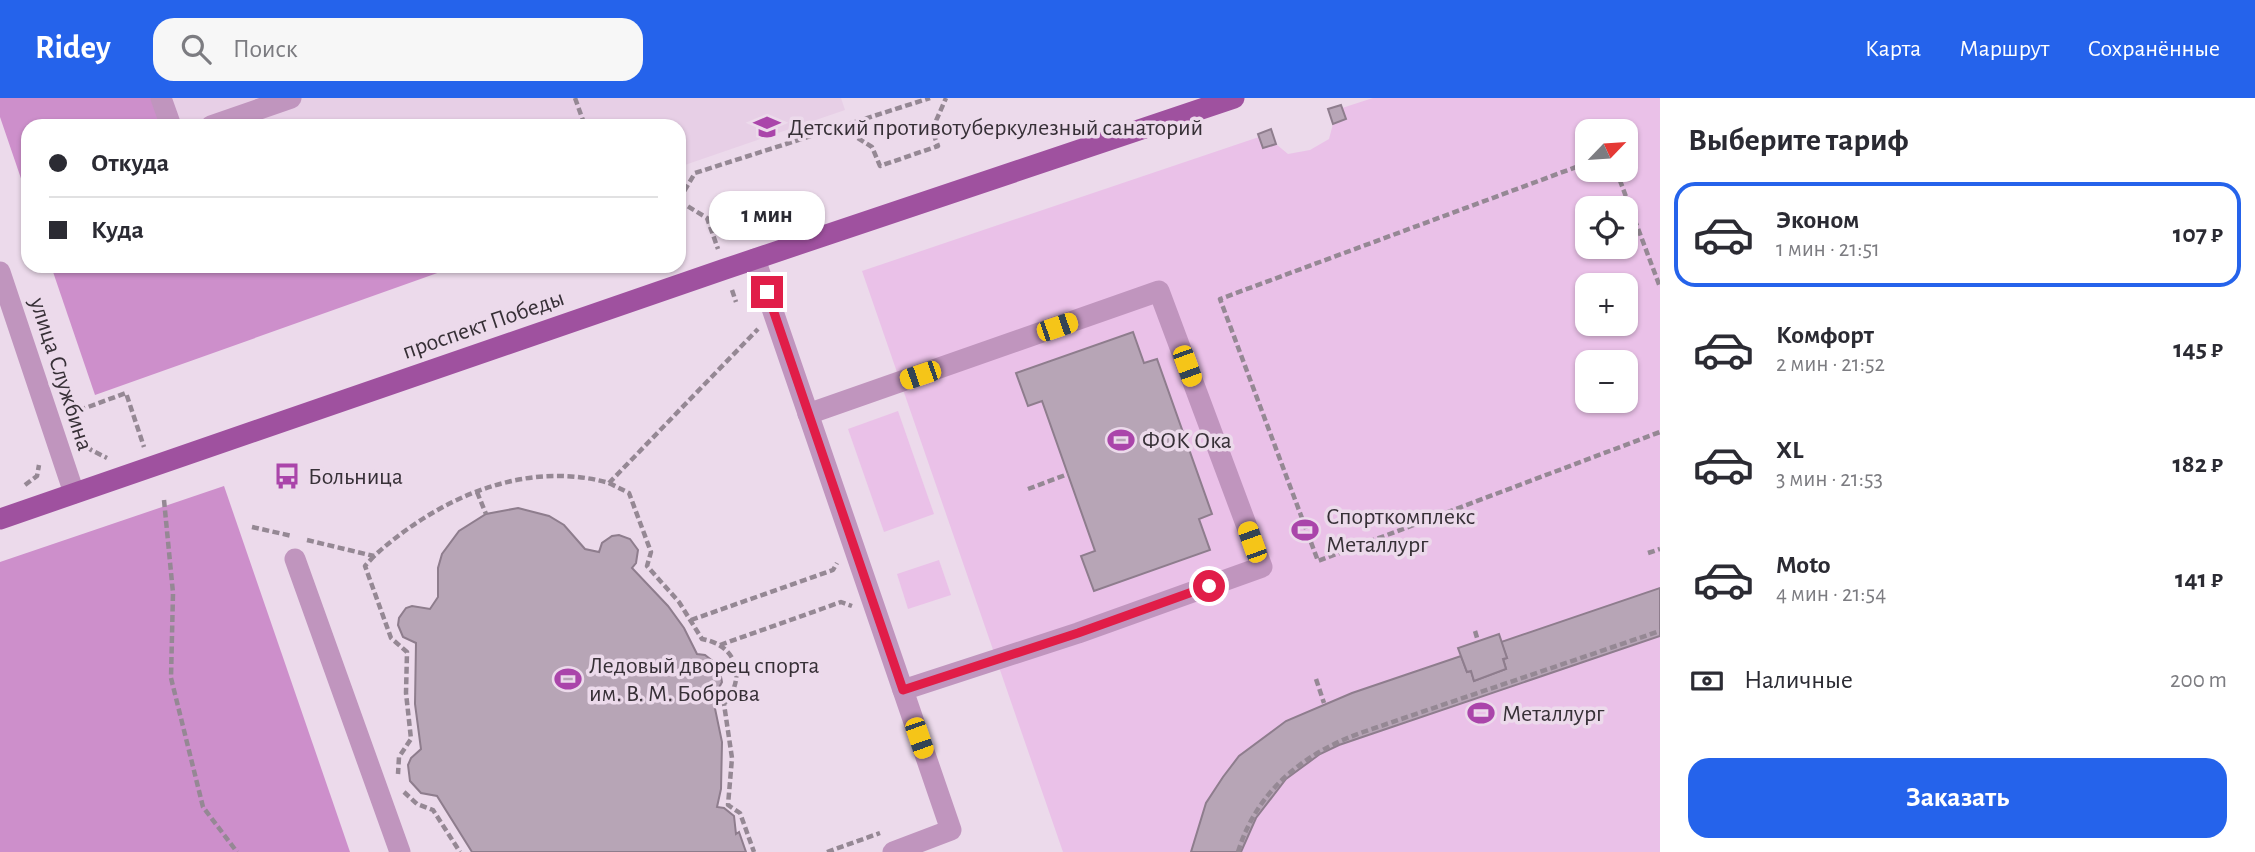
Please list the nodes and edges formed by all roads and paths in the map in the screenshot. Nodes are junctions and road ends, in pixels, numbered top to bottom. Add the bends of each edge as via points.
1 (162, 98) edge
2 (291, 98) edge
3 (575, 98) edge
4 (930, 98) edge
5 (946, 98) edge
6 (1234, 98) edge
7 (169, 119) edge
8 (231, 119) edge
9 (582, 119) edge
10 (839, 127) junction
11 (1575, 167) edge
12 (1621, 182) edge
13 (686, 188) edge
14 (755, 259) junction
15 (0, 272) edge
16 (1660, 287) edge
17 (755, 319) dead end
18 (758, 329) junction
19 (763, 341) dead end
20 (808, 415) junction
21 (71, 423) dead end
22 (74, 431) dead end
23 (1660, 432) edge
24 (135, 454) dead end
25 (116, 458) dead end
26 (40, 464) dead end
27 (1069, 474) dead end
28 (609, 483) junction
29 (1028, 489) dead end
30 (477, 491) junction
31 (16, 493) dead end
32 (74, 493) junction
33 (164, 500) dead end
34 (486, 514) dead end
35 (0, 519) edge
36 (252, 527) dead end
37 (1660, 549) edge
38 (1648, 553) dead end
39 (374, 556) junction
40 (840, 557) dead end
41 (295, 559) dead end
42 (857, 607) dead end
43 (691, 620) junction
44 (1475, 631) dead end
45 (1660, 631) edge
46 (1478, 641) dead end
47 (720, 645) junction
48 (1316, 679) dead end
49 (903, 690) junction
50 (1324, 703) dead end
51 (884, 831) dead end
52 (237, 852) edge
53 (400, 852) edge
54 (460, 852) edge
55 (754, 852) edge
56 (827, 852) edge
57 (893, 852) edge
58 (1238, 852) edge

1 - 7 street
2 - 8 street
3 - 9 path
4 - 10 path
5 - 10 path via 932,130 938,146 880,166 872,146
6 - 14 main road, проспект Победы
10 - 13 path via 695,173
11 - 23 path via 1220,299 1318,561
12 - 16 path
14 - 20 street
14 - 32 main road, проспект Победы
15 - 32 street, улица Службина
17 - 18 path
18 - 19 path
18 - 28 path
20 - 49 street
20 - 49 street via 1159,291 1262,567
21 - 24 path via 68,414 125,393 145,450
22 - 25 path via 91,450
26 - 31 path via 37,476
27 - 29 path
28 - 30 path via 586,477 534,476
28 - 43 path via 629,493 650,552 646,566
30 - 34 path
30 - 39 path via 418,521
32 - 35 main road, проспект Победы
33 - 52 path via 173,593 171,678 203,807
36 - 39 path
37 - 38 path
39 - 54 path via 365,566 391,638 407,652 411,739 399,757 400,784 417,804 433,810
40 - 43 path via 833,570
41 - 53 street
42 - 47 path via 841,602
43 - 47 path via 702,639
44 - 46 path
45 - 58 path via 1318,751 1301,761 1268,794 1252,817
47 - 55 path via 737,673 737,685 724,704 732,758 727,804 740,813
48 - 50 path
49 - 57 street via 951,830
51 - 56 path

